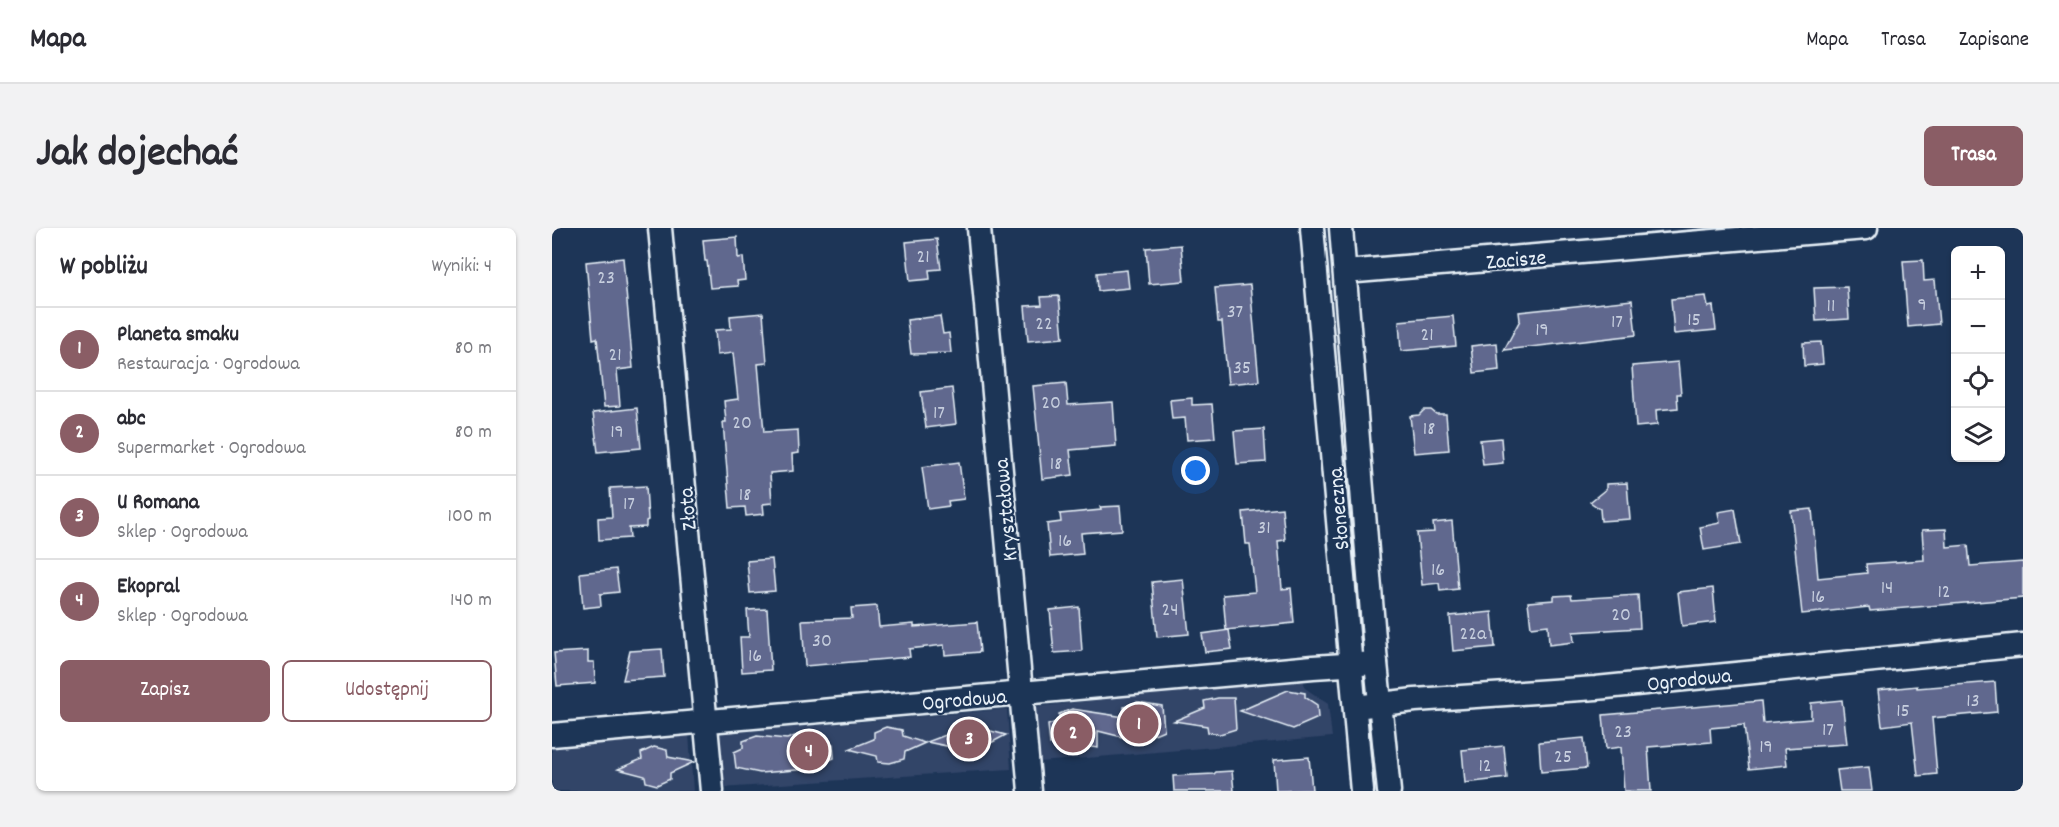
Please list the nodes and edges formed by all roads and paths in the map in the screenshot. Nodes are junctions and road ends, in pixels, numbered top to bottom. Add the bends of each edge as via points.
1 (660, 228) edge
2 (979, 228) edge
3 (1312, 228) edge
4 (1341, 228) edge
5 (1866, 228) edge
6 (1345, 272) junction
7 (2023, 645) edge
8 (1376, 663) junction
9 (1351, 665) junction
10 (1020, 693) junction
11 (1379, 704) junction
12 (1355, 707) junction
13 (706, 722) junction
14 (552, 735) edge
15 (712, 791) edge
16 (1030, 791) edge
17 (1362, 791) edge
18 (1389, 791) edge

1 - 13 street, Złota
2 - 10 street, Kryształowa
3 - 9 street, Słoneczna
4 - 6 street, Słoneczna
5 - 6 street, Zacisze
6 - 8 street, Słoneczna
7 - 11 street, Ogrodowa via 1608,687
8 - 9 street, Ogrodowa
8 - 11 street, Słoneczna
9 - 10 street, Ogrodowa
9 - 12 street, Słoneczna
10 - 13 street, Ogrodowa
10 - 16 street, Kryształowa
11 - 12 street, Ogrodowa
11 - 18 street, Słoneczna
12 - 17 street, Słoneczna
13 - 14 street, Ogrodowa
13 - 15 street, Złota

